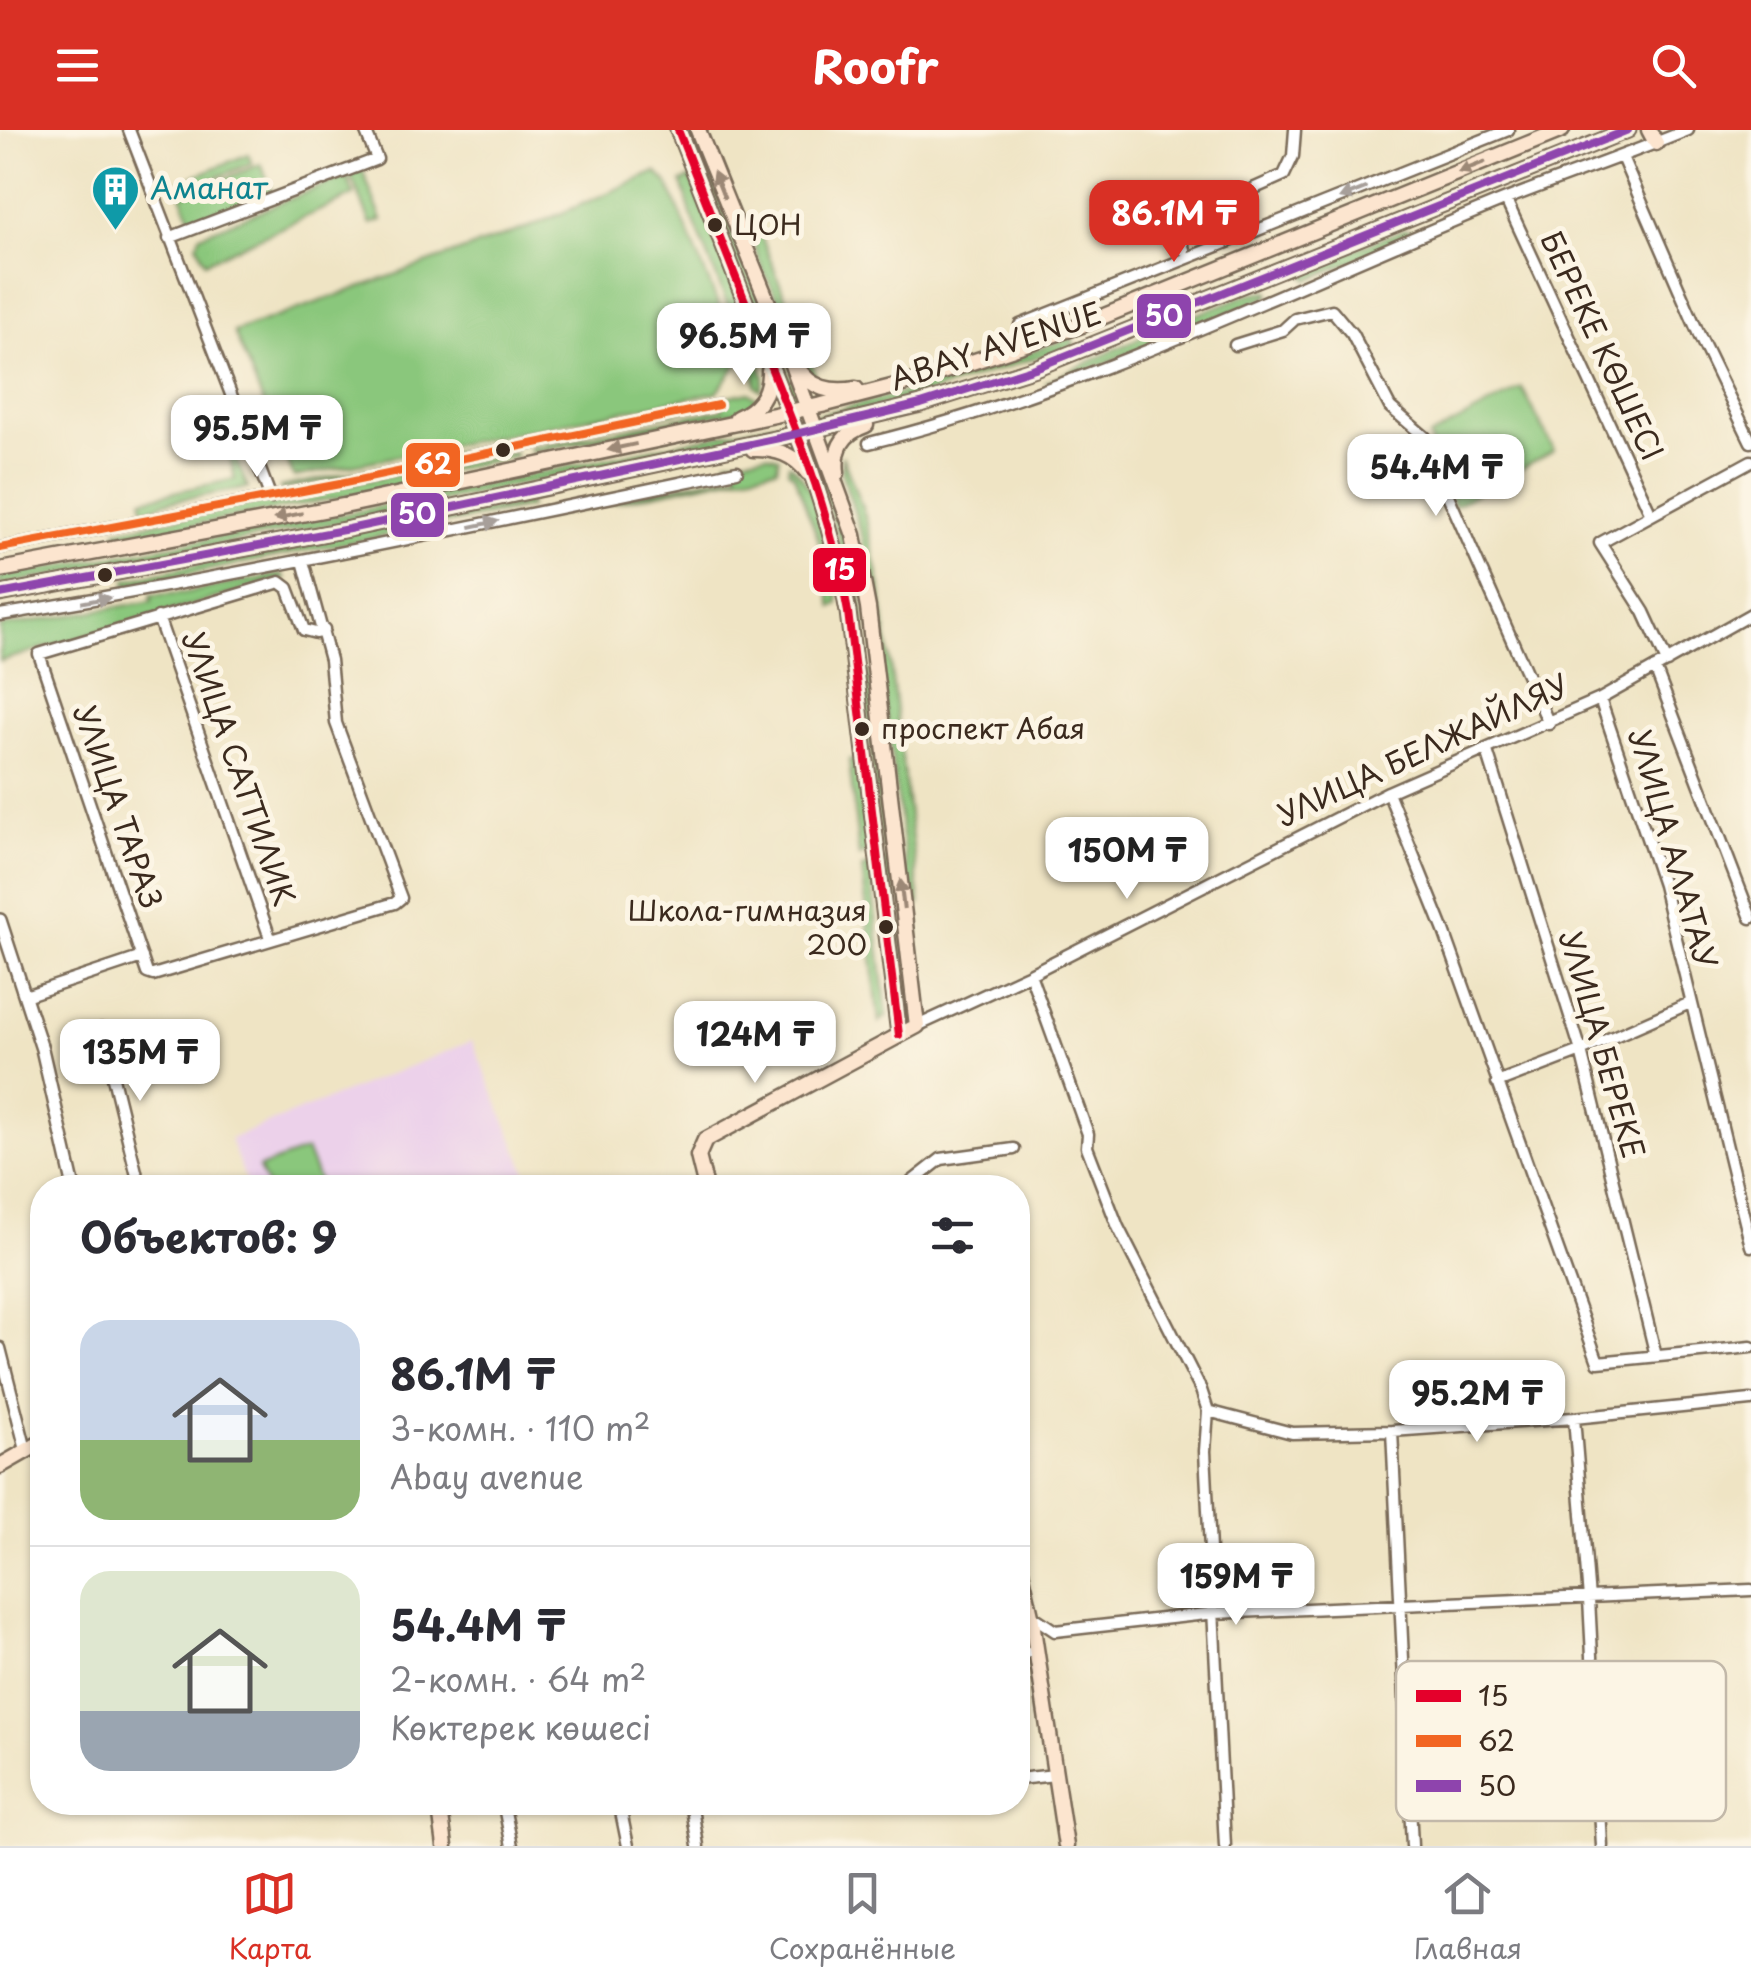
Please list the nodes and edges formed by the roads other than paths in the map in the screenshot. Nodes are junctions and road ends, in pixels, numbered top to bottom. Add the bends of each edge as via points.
1 (129, 130) edge
2 (365, 130) edge
3 (678, 130) edge
4 (698, 130) edge
5 (1294, 130) edge
6 (1470, 130) edge
7 (1508, 130) edge
8 (1562, 130) edge
9 (1628, 130) edge
10 (1688, 130) edge
11 (1653, 137) edge
12 (1476, 143) junction
13 (1622, 158) junction
14 (1506, 200) junction
15 (169, 238) junction
16 (1184, 250) dead end
17 (1082, 325) junction
18 (783, 340) junction
19 (764, 344) junction
20 (1028, 344) junction
21 (1236, 345) dead end
22 (1091, 346) junction
23 (915, 382) junction
24 (921, 404) junction
25 (718, 406) dead end
26 (808, 408) junction
27 (789, 412) junction
28 (717, 427) junction
29 (816, 429) junction
30 (797, 434) junction
31 (1751, 442) edge
32 (869, 443) dead end
33 (520, 446) junction
34 (722, 450) junction
35 (1751, 461) edge
36 (526, 467) junction
37 (737, 471) dead end
38 (532, 490) junction
39 (841, 494) junction
40 (272, 498) junction
41 (822, 501) junction
42 (538, 512) junction
43 (1651, 514) junction
44 (2, 548) edge
45 (302, 561) junction
46 (4, 569) edge
47 (6, 593) edge
48 (15, 612) junction
49 (1751, 614) edge
50 (0, 615) edge
51 (158, 617) junction
52 (324, 629) junction
53 (1667, 662) junction
54 (874, 663) junction
55 (855, 668) junction
56 (1655, 668) junction
57 (1600, 699) junction
58 (1549, 724) junction
59 (1487, 751) junction
60 (1388, 792) junction
61 (896, 851) junction
62 (878, 856) junction
63 (1751, 918) edge
64 (0, 920) edge
65 (270, 938) junction
66 (142, 957) junction
67 (1030, 974) junction
68 (24, 996) junction
69 (1690, 1004) junction
70 (917, 1026) junction
71 (102, 1029) dead end
72 (899, 1035) junction
73 (1581, 1051) junction
74 (1497, 1082) junction
75 (1014, 1148) dead end
76 (71, 1175) edge
77 (137, 1175) edge
78 (703, 1175) edge
79 (920, 1175) edge
80 (1751, 1246) edge
81 (1751, 1346) edge
82 (0, 1348) edge
83 (1656, 1356) junction
84 (1751, 1400) edge
85 (1208, 1410) junction
86 (1574, 1418) junction
87 (1392, 1431) junction
88 (30, 1448) edge
89 (26, 1450) junction
90 (0, 1466) edge
91 (1751, 1590) edge
92 (1589, 1598) junction
93 (1401, 1607) junction
94 (1030, 1611) edge
95 (1215, 1613) junction
96 (1031, 1615) junction
97 (1036, 1651) junction
98 (1030, 1652) edge
99 (1403, 1661) edge
100 (1592, 1661) edge
101 (1055, 1775) junction
102 (1030, 1778) edge
103 (441, 1815) edge
104 (506, 1815) edge
105 (622, 1815) edge
106 (693, 1815) edge
107 (1411, 1821) edge
108 (1601, 1821) edge
109 (445, 1846) edge
110 (512, 1846) edge
111 (628, 1846) edge
112 (698, 1846) edge
113 (1066, 1846) edge
114 (1225, 1846) edge
115 (1412, 1846) edge
116 (1602, 1846) edge

1 - 15 street
2 - 15 street via 377,159
3 - 19 main road
18 -> 4 main road
5 - 16 street via 1284,175 1182,220
6 - 12 street
7 - 12 street
8 -> 17 main road, ABAY AVENUE
9 - 22 main road, ABAY AVENUE
10 - 11 street
11 - 13 street
12 -> 20 street via 1020,325
13 - 14 street
13 - 31 street
14 - 32 street via 1019,402
14 - 43 street, БЕРЕКЕ КӨШЕСІ
15 - 40 street
17 - 20 main road, ABAY AVENUE
17 - 22 main road
18 - 23 main road via 806,380 830,391
18 - 26 main road
19 - 27 main road
19 - 28 main road via 770,375 763,398
20 - 23 main road, ABAY AVENUE
21 - 58 street via 1283,330 1295,318 1332,310 1352,334 1390,407 1425,437
22 - 24 main road, ABAY AVENUE
23 - 26 main road, ABAY AVENUE
24 - 29 main road, ABAY AVENUE
24 - 39 main road via 844,438 836,455
25 - 33 street
26 - 27 main road, ABAY AVENUE
26 - 29 main road
27 - 28 main road, ABAY AVENUE
27 - 30 main road
28 -> 36 main road, ABAY AVENUE
29 - 30 main road, ABAY AVENUE
29 - 39 main road
30 - 34 main road, ABAY AVENUE
30 - 41 main road
33 - 36 street
33 - 40 street
34 - 38 main road, ABAY AVENUE
34 - 41 main road via 763,448 790,456 808,472
35 - 43 street
36 -> 46 main road, ABAY AVENUE
37 - 42 street
38 - 42 street
38 - 47 main road, ABAY AVENUE
39 - 54 main road
40 - 44 street
41 - 55 main road via 840,565
45 -> 42 street
43 - 53 street via 1600,542
44 - 46 street
48 -> 45 street
45 - 52 street
47 - 48 street
48 - 50 street
49 - 53 street, УЛИЦА БЕЛЖАЙЛЯУ
51 - 52 street via 280,582 300,626
51 - 65 street, УЛИЦА САТТИЛИК
51 - 66 street, УЛИЦА ТАРАЗ via 38,657
52 - 65 street via 336,723 400,898
53 - 56 street, УЛИЦА БЕЛЖАЙЛЯУ
54 - 55 main road
54 - 61 main road
55 - 62 main road
56 - 57 street, УЛИЦА БЕЛЖАЙЛЯУ
56 - 63 street
57 - 58 street, УЛИЦА БЕЛЖАЙЛЯУ
57 - 69 street, УЛИЦА АЛАТАУ via 1663,885
58 - 59 street, УЛИЦА БЕЛЖАЙЛЯУ
59 - 60 street, УЛИЦА БЕЛЖАЙЛЯУ
59 - 73 street, УЛИЦА БЕРЕКЕ
60 - 67 street, УЛИЦА БЕЛЖАЙЛЯУ
60 - 74 street
61 - 62 main road
70 -> 61 main road
62 - 72 main road
64 - 68 street
65 - 66 street, УЛИЦА ТАРАЗ via 152,975
66 - 68 street
67 - 70 street, УЛИЦА БЕЛЖАЙЛЯУ
67 - 85 street via 1118,1227
68 - 76 street
69 - 73 street
69 - 80 street, УЛИЦА АЛАТАУ
70 - 72 main road, УЛИЦА БЕЛЖАЙЛЯУ
71 - 77 street
72 - 78 main road, УЛИЦА БЕЛЖАЙЛЯУ via 720,1129 698,1156
73 - 74 street
73 - 83 street, УЛИЦА БЕРЕКЕ
74 - 83 street via 1598,1362
75 - 79 street via 941,1158
81 - 83 street
82 - 89 street
84 - 86 street
85 - 87 street via 1292,1433
85 - 95 street
86 - 87 street
86 - 92 street
87 - 93 street
88 - 89 main road
89 - 90 main road
91 - 92 street
92 - 93 street
92 - 100 street
93 - 95 street
93 - 99 street
94 - 96 main road
95 - 96 street via 1056,1631
95 - 114 street
96 - 97 main road
97 - 98 street
97 - 101 main road
101 - 102 street
101 - 113 main road
103 - 109 main road
104 - 110 street
105 - 111 street
106 - 112 street
107 - 115 street
108 - 116 street

